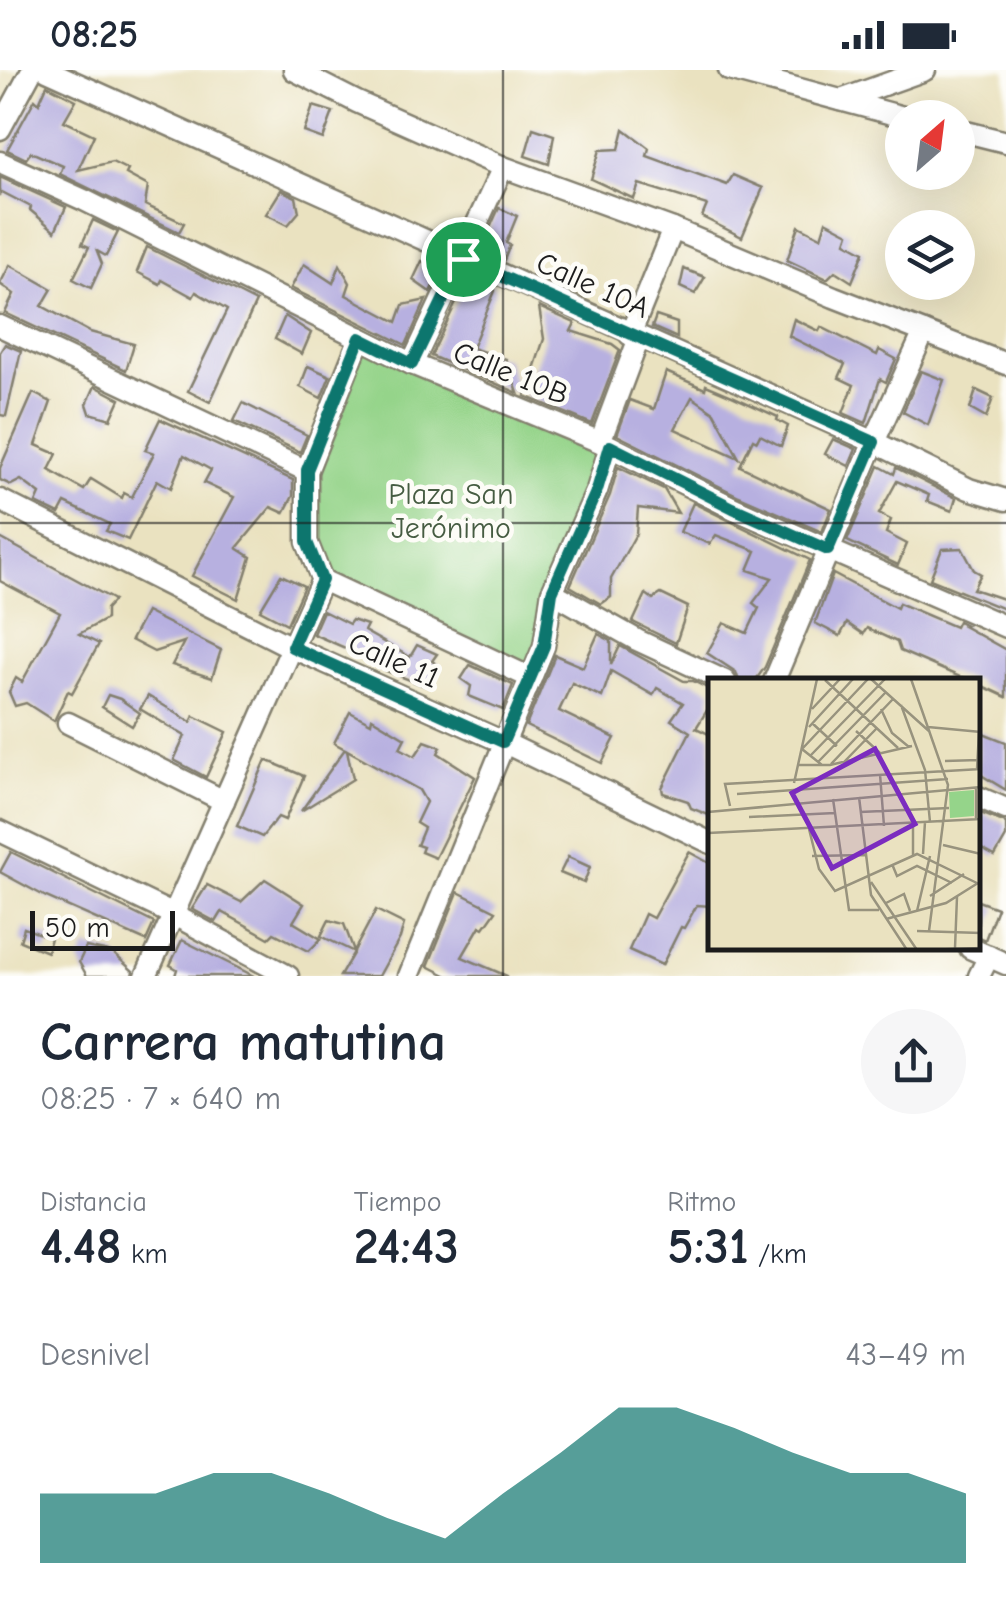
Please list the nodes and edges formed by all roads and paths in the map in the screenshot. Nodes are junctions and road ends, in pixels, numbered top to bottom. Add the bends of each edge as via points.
1 (32, 70) edge
2 (48, 70) edge
3 (294, 70) edge
4 (729, 70) edge
5 (926, 70) edge
6 (840, 101) junction
7 (885, 112) edge
8 (0, 128) edge
9 (975, 134) edge
10 (1006, 142) edge
11 (0, 162) edge
12 (503, 167) junction
13 (672, 229) junction
14 (463, 259) junction
15 (0, 326) edge
16 (924, 332) junction
17 (634, 336) junction
18 (360, 338) junction
19 (412, 364) junction
20 (1006, 364) edge
21 (874, 442) junction
22 (605, 444) junction
23 (307, 470) junction
24 (0, 500) edge
25 (1006, 500) edge
26 (828, 550) junction
27 (322, 580) junction
28 (552, 592) junction
29 (1006, 627) edge
30 (292, 647) junction
31 (530, 678) junction
32 (718, 678) edge
33 (775, 678) edge
34 (68, 723) dead end
35 (503, 742) junction
36 (981, 798) edge
37 (224, 801) junction
38 (1006, 809) edge
39 (0, 831) edge
40 (708, 839) edge
41 (174, 916) junction
42 (988, 956) edge
43 (146, 976) edge
44 (288, 976) edge
45 (409, 976) edge
46 (979, 976) edge

1 - 8 street
2 - 14 street, Calle 10A
3 - 12 street
4 - 6 street
5 - 6 street
6 - 7 street
9 - 10 street
11 - 18 street, Calle 10B
12 - 13 street
12 - 14 street
13 - 16 street
13 - 17 street
14 - 17 street, Calle 10A
14 - 19 street
15 - 23 street
16 - 20 street
16 - 21 street
17 - 21 street, Calle 10A
17 - 22 street
18 - 19 street, Calle 10B
18 - 23 street
19 - 22 street, Calle 10B
21 - 25 street, Calle 10A
21 - 26 street
22 - 26 street, Calle 10B
22 - 28 street via 597,490
23 - 27 street via 307,542
24 - 30 street, Calle 11
26 - 29 street, Calle 10B
26 - 33 street
27 - 30 street
27 - 31 street
28 - 31 street via 544,646
28 - 32 street
30 - 35 street, Calle 11
30 - 37 street
31 - 35 street
34 - 37 street
35 - 40 street, Calle 11
35 - 45 street
36 - 38 street
37 - 41 street
39 - 41 street
41 - 43 street
41 - 44 street
42 - 46 street

